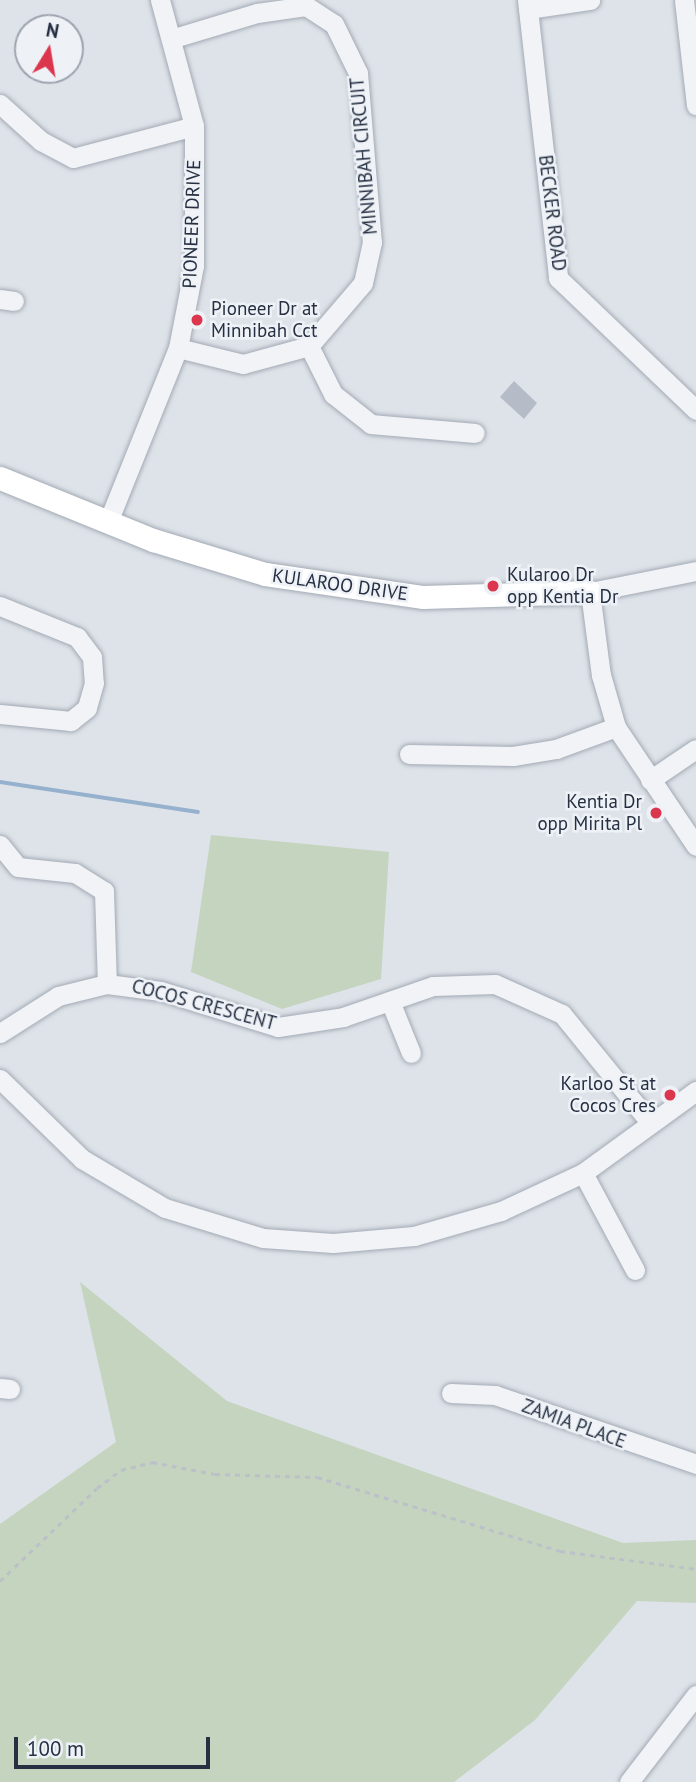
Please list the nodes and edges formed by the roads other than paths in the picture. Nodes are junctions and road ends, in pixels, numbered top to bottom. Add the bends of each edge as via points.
1 (160, 0) edge
2 (590, 0) edge
3 (684, 0) edge
4 (527, 4) edge
5 (174, 38) junction
6 (696, 105) edge
7 (1, 107) edge
8 (194, 126) junction
9 (309, 346) junction
10 (177, 348) junction
11 (696, 410) edge
12 (475, 433) dead end
13 (0, 478) edge
14 (107, 522) junction
15 (696, 571) edge
16 (590, 592) junction
17 (0, 606) edge
18 (0, 714) edge
19 (616, 727) junction
20 (696, 750) edge
21 (409, 754) dead end
22 (650, 780) junction
23 (0, 845) edge
24 (696, 846) edge
25 (107, 984) junction
26 (390, 1001) junction
27 (0, 1033) edge
28 (411, 1053) dead end
29 (0, 1079) edge
30 (696, 1091) edge
31 (649, 1121) junction
32 (583, 1173) junction
33 (635, 1270) dead end
34 (451, 1393) dead end
35 (696, 1464) edge
36 (696, 1695) edge
37 (629, 1782) edge

1 - 5 street, PIONEER DRIVE
2 - 4 street
3 - 6 street
4 - 11 street, BECKER ROAD via 558,278
5 - 8 street, PIONEER DRIVE
5 - 9 street, MINNIBAH CIRCUIT via 257,13 306,6 334,24 358,73 372,242 363,283
7 - 8 street via 41,141 73,158 91,158
8 - 10 street, PIONEER DRIVE via 194,266
9 - 10 street via 243,364
9 - 12 street via 333,394 371,424
10 - 14 street, PIONEER DRIVE
13 - 14 main road, KULAROO DRIVE
14 - 16 main road, KULAROO DRIVE via 199,556 340,588 423,597
15 - 16 street, KULAROO DRIVE
16 - 19 street via 600,675
17 - 18 street via 78,637 92,657 94,683 87,708 71,721
19 - 21 street via 556,749 513,756
19 - 22 street
20 - 22 street
22 - 24 street
23 - 25 street via 18,867 75,873 104,891
25 - 26 street, COCOS CRESCENT via 161,990 278,1027 315,1024
25 - 27 street, COCOS CRESCENT via 58,996
26 - 28 street
26 - 31 street, COCOS CRESCENT via 467,982 543,1001 583,1034
29 - 32 street via 49,1133 120,1184 201,1221 263,1238 333,1243 414,1236 501,1211
30 - 31 street
31 - 32 street
32 - 33 street
34 - 35 street, ZAMIA PLACE via 495,1395
36 - 37 street

